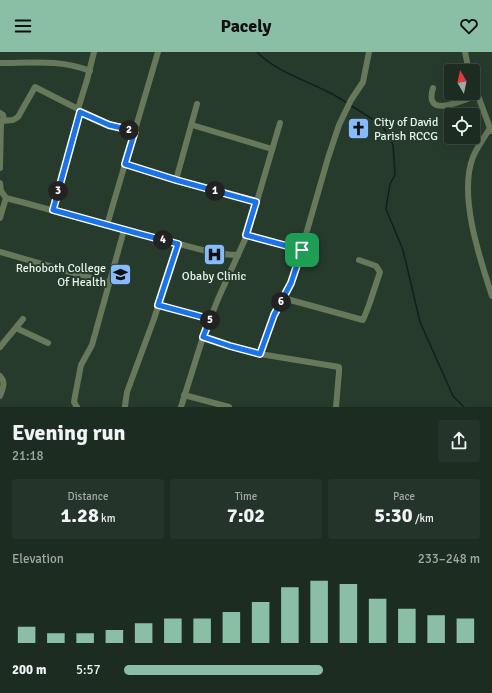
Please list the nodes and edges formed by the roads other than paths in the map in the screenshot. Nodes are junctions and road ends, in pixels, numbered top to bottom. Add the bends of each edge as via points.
1 (94, 52) edge
2 (158, 52) edge
3 (369, 52) edge
4 (465, 52) edge
5 (0, 63) edge
6 (468, 64) edge
7 (90, 71) junction
8 (433, 88) dead end
9 (466, 100) edge
10 (479, 100) edge
11 (197, 104) dead end
12 (79, 110) junction
13 (0, 113) edge
14 (2, 121) junction
15 (280, 123) dead end
16 (192, 125) junction
17 (491, 130) edge
18 (135, 131) junction
19 (272, 149) junction
20 (125, 164) junction
21 (0, 168) edge
22 (176, 180) junction
23 (0, 183) edge
24 (6, 198) junction
25 (256, 202) junction
26 (53, 210) junction
27 (0, 218) edge
28 (107, 225) junction
29 (124, 230) junction
30 (246, 235) junction
31 (178, 244) junction
32 (302, 250) junction
33 (0, 252) edge
34 (238, 255) junction
35 (359, 260) dead end
36 (108, 283) junction
37 (492, 296) edge
38 (283, 298) junction
39 (158, 305) junction
40 (23, 319) dead end
41 (210, 319) junction
42 (16, 328) junction
43 (203, 337) junction
44 (2, 340) edge
45 (48, 343) dead end
46 (0, 347) edge
47 (260, 354) junction
48 (0, 376) edge
49 (184, 395) junction
50 (0, 396) edge
51 (77, 407) edge
52 (126, 407) edge
53 (181, 407) edge
54 (229, 407) edge
55 (336, 407) edge

1 - 7 street
2 - 18 street
3 - 32 street via 363,82 339,125 330,151
4 - 6 street
5 - 7 street via 53,63
7 - 12 street
8 - 9 street via 430,96 437,105
10 - 17 street
11 - 16 street
12 - 14 street via 35,87 18,117
12 - 18 street via 109,125
12 - 26 street
13 - 14 street via 3,115
14 - 21 street
15 - 19 street
16 - 19 street
16 - 22 street
17 - 37 street via 473,158 468,194 476,242
18 - 20 street
19 - 25 street
20 - 22 street
20 - 28 street
22 - 25 street
23 - 24 street via 1,191
24 - 26 street
24 - 27 street
25 - 30 street
26 - 28 street
28 - 29 street
29 - 31 street
29 - 36 street
30 - 32 street
30 - 34 street
31 - 34 street
31 - 39 street
32 - 38 street
33 - 36 street
34 - 41 street
35 - 38 street via 376,266 380,272 363,320
36 - 51 street via 92,345 81,365 74,402
38 - 47 street
39 - 41 street
39 - 52 street via 127,392
40 - 42 street
41 - 43 street
42 - 44 street
42 - 45 street
43 - 47 street
43 - 49 street
44 - 46 street
47 - 55 street via 338,367
48 - 50 street via 4,383
49 - 53 street
49 - 54 street

